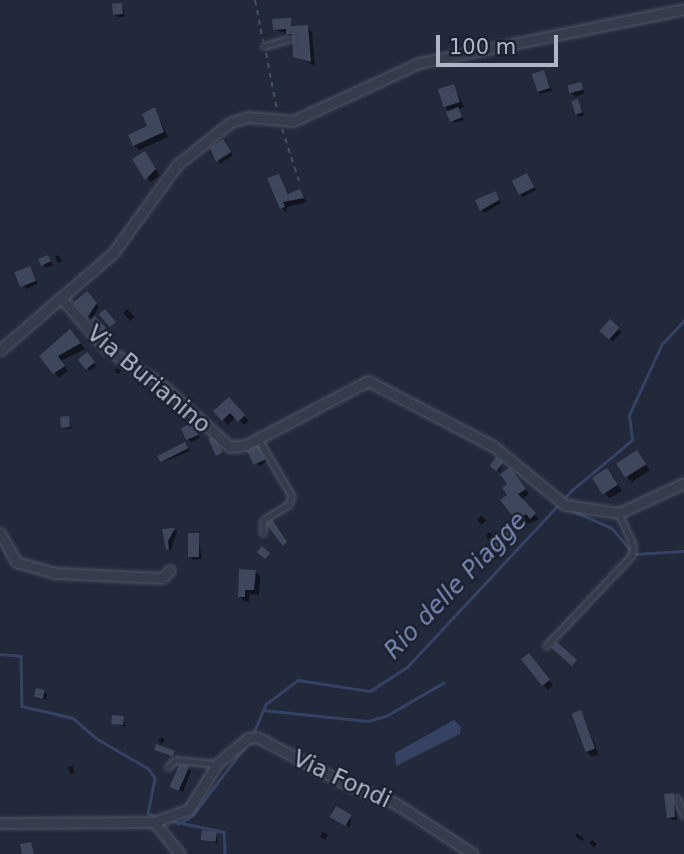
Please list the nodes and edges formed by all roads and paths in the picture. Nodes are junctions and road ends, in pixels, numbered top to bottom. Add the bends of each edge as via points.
1 (255, 0) edge
2 (684, 9) edge
3 (289, 39) dead end
4 (264, 46) junction
5 (280, 122) junction
6 (299, 181) dead end
7 (63, 300) junction
8 (0, 350) edge
9 (258, 437) junction
10 (684, 483) edge
11 (619, 513) junction
12 (0, 533) edge
13 (263, 533) dead end
14 (170, 570) dead end
15 (546, 646) dead end
16 (217, 764) junction
17 (168, 768) dead end
18 (677, 798) dead end
19 (684, 815) edge
20 (154, 822) junction
21 (0, 823) edge
22 (180, 854) edge
23 (474, 854) edge

1 - 4 path
2 - 5 street via 419,64 293,121
3 - 4 lane
4 - 5 path
5 - 6 path
5 - 7 street via 248,117 206,139 153,193 113,253
7 - 8 street
7 - 9 street, Via Burianino via 105,348 160,383 230,447
9 - 11 street, Via Burianino via 368,381 507,455 557,502
9 - 13 lane via 292,496 289,505 264,520
10 - 11 street
11 - 15 lane via 633,546 632,555
12 - 14 street via 16,562 55,573 162,578
16 - 17 lane via 175,760
16 - 20 street, Via Fondi via 189,809
16 - 23 street, Via Fondi via 248,738 267,739 300,762 395,803
18 - 19 lane
20 - 21 street
20 - 22 street

